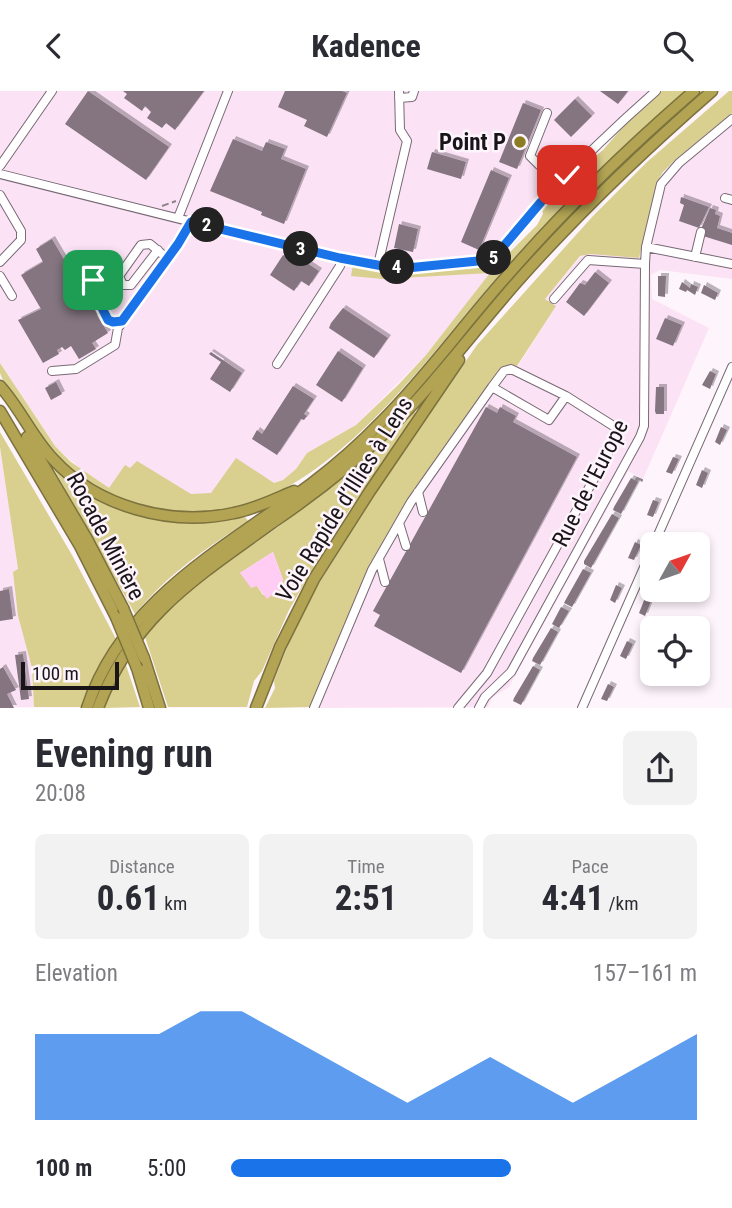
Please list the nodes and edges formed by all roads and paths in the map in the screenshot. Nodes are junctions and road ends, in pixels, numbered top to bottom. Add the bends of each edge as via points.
1 (52, 91) edge
2 (228, 91) edge
3 (414, 91) edge
4 (656, 91) edge
5 (694, 91) edge
6 (712, 91) edge
7 (399, 95) edge
8 (547, 113) dead end
9 (732, 118) edge
10 (0, 166) edge
11 (0, 174) edge
12 (563, 179) junction
13 (0, 195) edge
14 (178, 218) junction
15 (191, 222) junction
16 (701, 232) dead end
17 (646, 247) junction
18 (158, 250) junction
19 (82, 256) dead end
20 (695, 257) junction
21 (167, 258) junction
22 (340, 258) junction
23 (0, 263) edge
24 (645, 264) junction
25 (732, 264) edge
26 (378, 265) junction
27 (0, 276) edge
28 (12, 296) dead end
29 (554, 299) dead end
30 (122, 321) junction
31 (483, 322) junction
32 (277, 364) dead end
33 (732, 367) edge
34 (52, 370) dead end
35 (0, 386) edge
36 (492, 387) junction
37 (0, 391) edge
38 (566, 396) junction
39 (0, 411) edge
40 (638, 477) dead end
41 (642, 479) dead end
42 (313, 482) junction
43 (418, 492) junction
44 (424, 512) dead end
45 (399, 523) junction
46 (659, 532) edge
47 (406, 546) dead end
48 (379, 559) junction
49 (640, 576) edge
50 (385, 582) dead end
51 (119, 613) junction
52 (87, 708) edge
53 (98, 708) edge
54 (149, 708) edge
55 (160, 708) edge
56 (256, 708) edge
57 (314, 708) edge
58 (458, 708) edge
59 (479, 708) edge
60 (582, 708) edge

1 - 10 street
2 - 14 street
3 - 7 street via 412,97
4 - 12 street
5 - 42 highway via 561,217 383,421
6 - 31 highway via 588,207
7 - 26 street via 400,129 407,141
8 - 12 street via 530,156
9 - 17 street, Rue de l'Europe via 678,163 661,184
11 - 14 street
12 - 26 street via 493,258 407,268
13 - 23 street via 21,231 21,240
14 - 15 street
15 - 21 street
15 - 22 street
16 - 20 street
17 - 20 street
17 - 24 street, Rue de l'Europe
18 - 18 street via 141,245 119,276 123,285 131,285
18 - 21 street
19 - 30 street via 93,273 92,288 108,320
20 - 25 street
21 - 30 street
22 - 26 street
22 - 32 street via 340,266
24 - 29 street via 588,260
24 - 59 street, Rue de l'Europe via 644,426 640,437 511,672
27 - 28 street
30 - 34 street via 115,345 76,369
31 - 53 highway via 414,403 352,462 198,575 161,608 118,664
31 - 56 highway, Voie Rapide d’Illies à Lens via 314,579
33 - 46 street
35 - 42 highway via 36,439 65,471 96,492 132,507 182,517 218,516 253,508
36 - 38 street via 511,369
36 - 38 street via 549,420
36 - 43 street
37 - 51 highway, Rocade Minière via 80,527
38 - 58 street via 615,427 617,437 487,673
39 - 51 highway, Rocade Minière
40 - 41 path
42 - 52 highway via 160,595 117,647
43 - 44 street
43 - 45 street
45 - 47 street
45 - 48 street
48 - 50 street
48 - 57 street
49 - 60 street
51 - 54 highway, Rocade Minière, bridge
51 - 55 highway, Rocade Minière, bridge via 144,658

